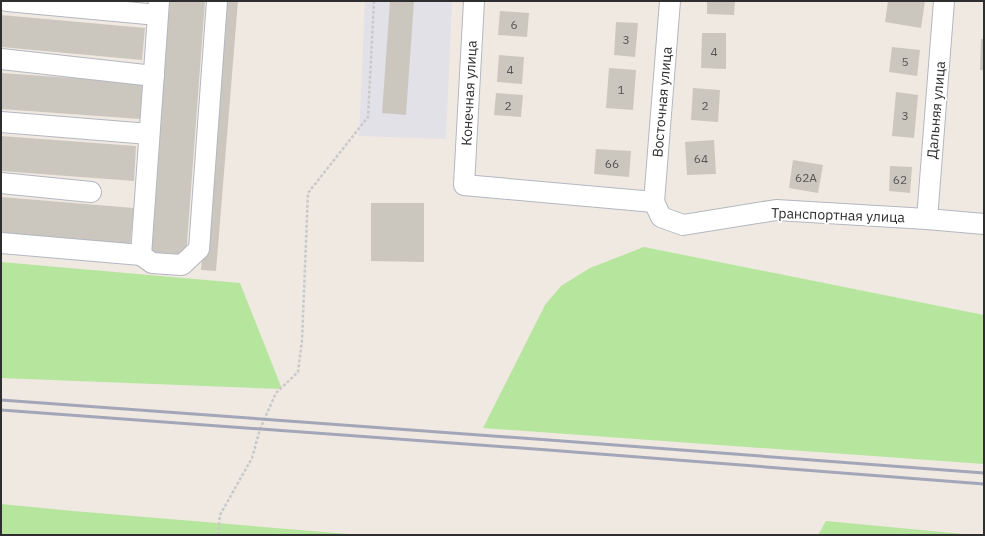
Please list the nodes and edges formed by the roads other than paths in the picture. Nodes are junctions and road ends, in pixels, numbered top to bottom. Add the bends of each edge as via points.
1 (6, 1) edge
2 (217, 1) edge
3 (474, 1) edge
4 (670, 1) edge
5 (944, 1) edge
6 (158, 8) edge
7 (1, 59) edge
8 (154, 76) junction
9 (1, 122) edge
10 (149, 134) junction
11 (1, 183) edge
12 (91, 192) dead end
13 (654, 202) junction
14 (927, 219) junction
15 (984, 224) edge
16 (1, 243) edge
17 (141, 255) junction

1 - 6 street
2 - 17 street via 199,249 182,265 152,263
3 - 13 street, Конечная улица via 464,185
4 - 13 street, Восточная улица
5 - 14 street, Дальняя улица
6 - 8 street
7 - 8 street
8 - 10 street
9 - 10 street
10 - 17 street
11 - 12 street
13 - 14 street, Транспортная улица via 661,217 682,225 776,210
14 - 15 street, Транспортная улица
16 - 17 street

